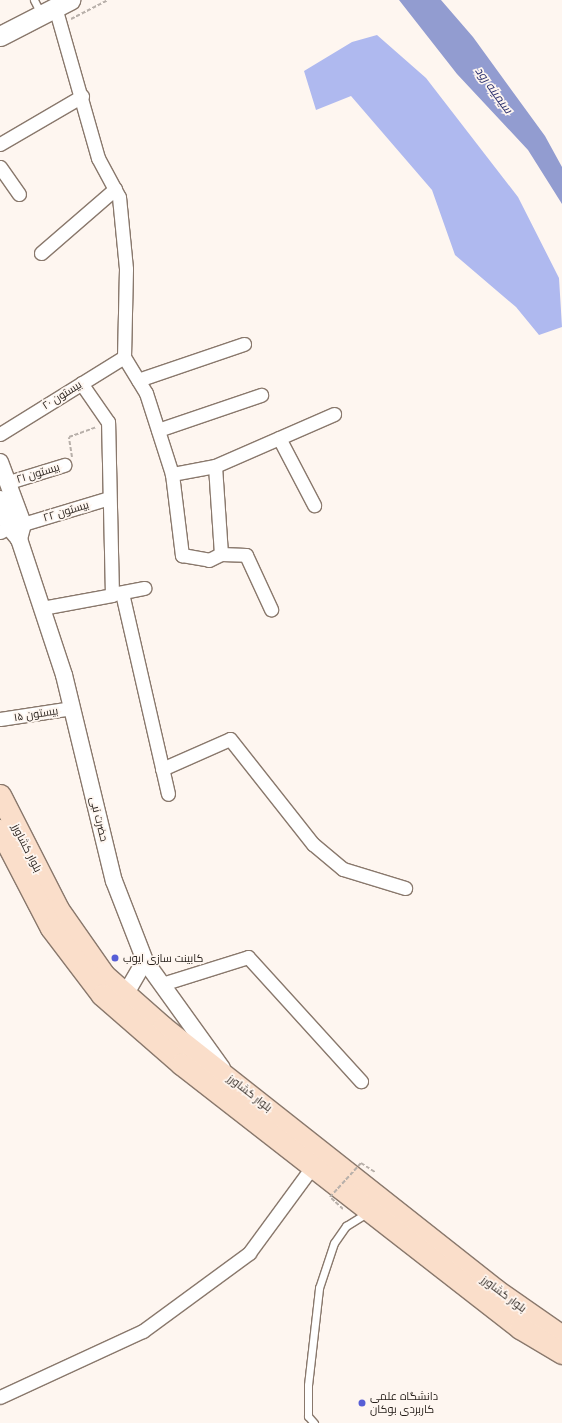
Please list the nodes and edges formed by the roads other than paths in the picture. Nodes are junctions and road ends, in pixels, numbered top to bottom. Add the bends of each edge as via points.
1 (52, 9) edge
2 (2, 34) edge
3 (82, 96) junction
4 (0, 144) edge
5 (0, 167) edge
6 (115, 189) junction
7 (19, 194) dead end
8 (41, 252) dead end
9 (244, 344) dead end
10 (124, 357) junction
11 (138, 380) junction
12 (82, 383) junction
13 (261, 395) dead end
14 (334, 414) dead end
15 (158, 430) junction
16 (0, 434) edge
17 (279, 438) junction
18 (0, 462) edge
19 (64, 465) road end
20 (215, 466) junction
21 (172, 474) junction
22 (10, 482) junction
23 (109, 498) junction
24 (0, 499) edge
25 (314, 505) dead end
26 (13, 530) edge
27 (221, 554) junction
28 (144, 588) dead end
29 (117, 594) junction
30 (42, 608) junction
31 (271, 609) dead end
32 (72, 708) junction
33 (0, 719) edge
34 (162, 769) junction
35 (168, 794) dead end
36 (0, 795) edge
37 (0, 830) edge
38 (405, 888) dead end
39 (145, 961) junction
40 (162, 984) junction
41 (125, 995) junction
42 (228, 1075) junction
43 (361, 1080) dead end
44 (313, 1166) junction
45 (371, 1210) junction
46 (562, 1336) edge
47 (562, 1353) edge
48 (0, 1397) edge
49 (314, 1423) edge

1 - 2 main road
1 - 3 street
3 - 4 street
3 - 6 street via 98,158
5 - 7 street
6 - 8 street
6 - 10 street via 119,197 126,269
9 - 11 street
10 - 11 street
10 - 12 street, بیستون ۲۰
11 - 15 street
12 - 16 street, بیستون ۲۰
12 - 23 street via 108,422
13 - 15 street
14 - 17 street
15 - 21 street
17 - 20 street
17 - 25 street
18 - 22 street
19 - 22 street, بیستون ۲۱
20 - 21 street
20 - 27 street
21 - 27 street via 182,555 210,560
22 - 26 street
23 - 26 street, بیستون ۲۲
23 - 29 street
24 - 26 street
26 - 30 street, حضرت نبی
27 - 31 street via 246,555
28 - 29 street
29 - 30 street via 92,596
29 - 34 street
30 - 32 street, حضرت نبی
32 - 33 street, بیستون ۱۵
32 - 39 street, حضرت نبی via 114,881
34 - 35 street
34 - 38 street via 230,739 312,844 343,869
36 - 41 main road, بلوار کشاورز via 62,915 100,969
37 - 44 main road, بلوار کشاورز via 51,928 102,995 181,1064
39 - 40 street, حضرت نبی
39 - 41 street
40 - 42 street, حضرت نبی
40 - 43 street via 248,957
41 - 42 main road, بلوار کشاورز
42 - 46 main road, بلوار کشاورز via 496,1290
44 - 45 main road, بلوار کشاورز
44 - 48 street via 249,1253 143,1331
45 - 47 main road, بلوار کشاورز via 520,1328
45 - 49 lane via 346,1226 334,1243 319,1288 308,1385 308,1416

